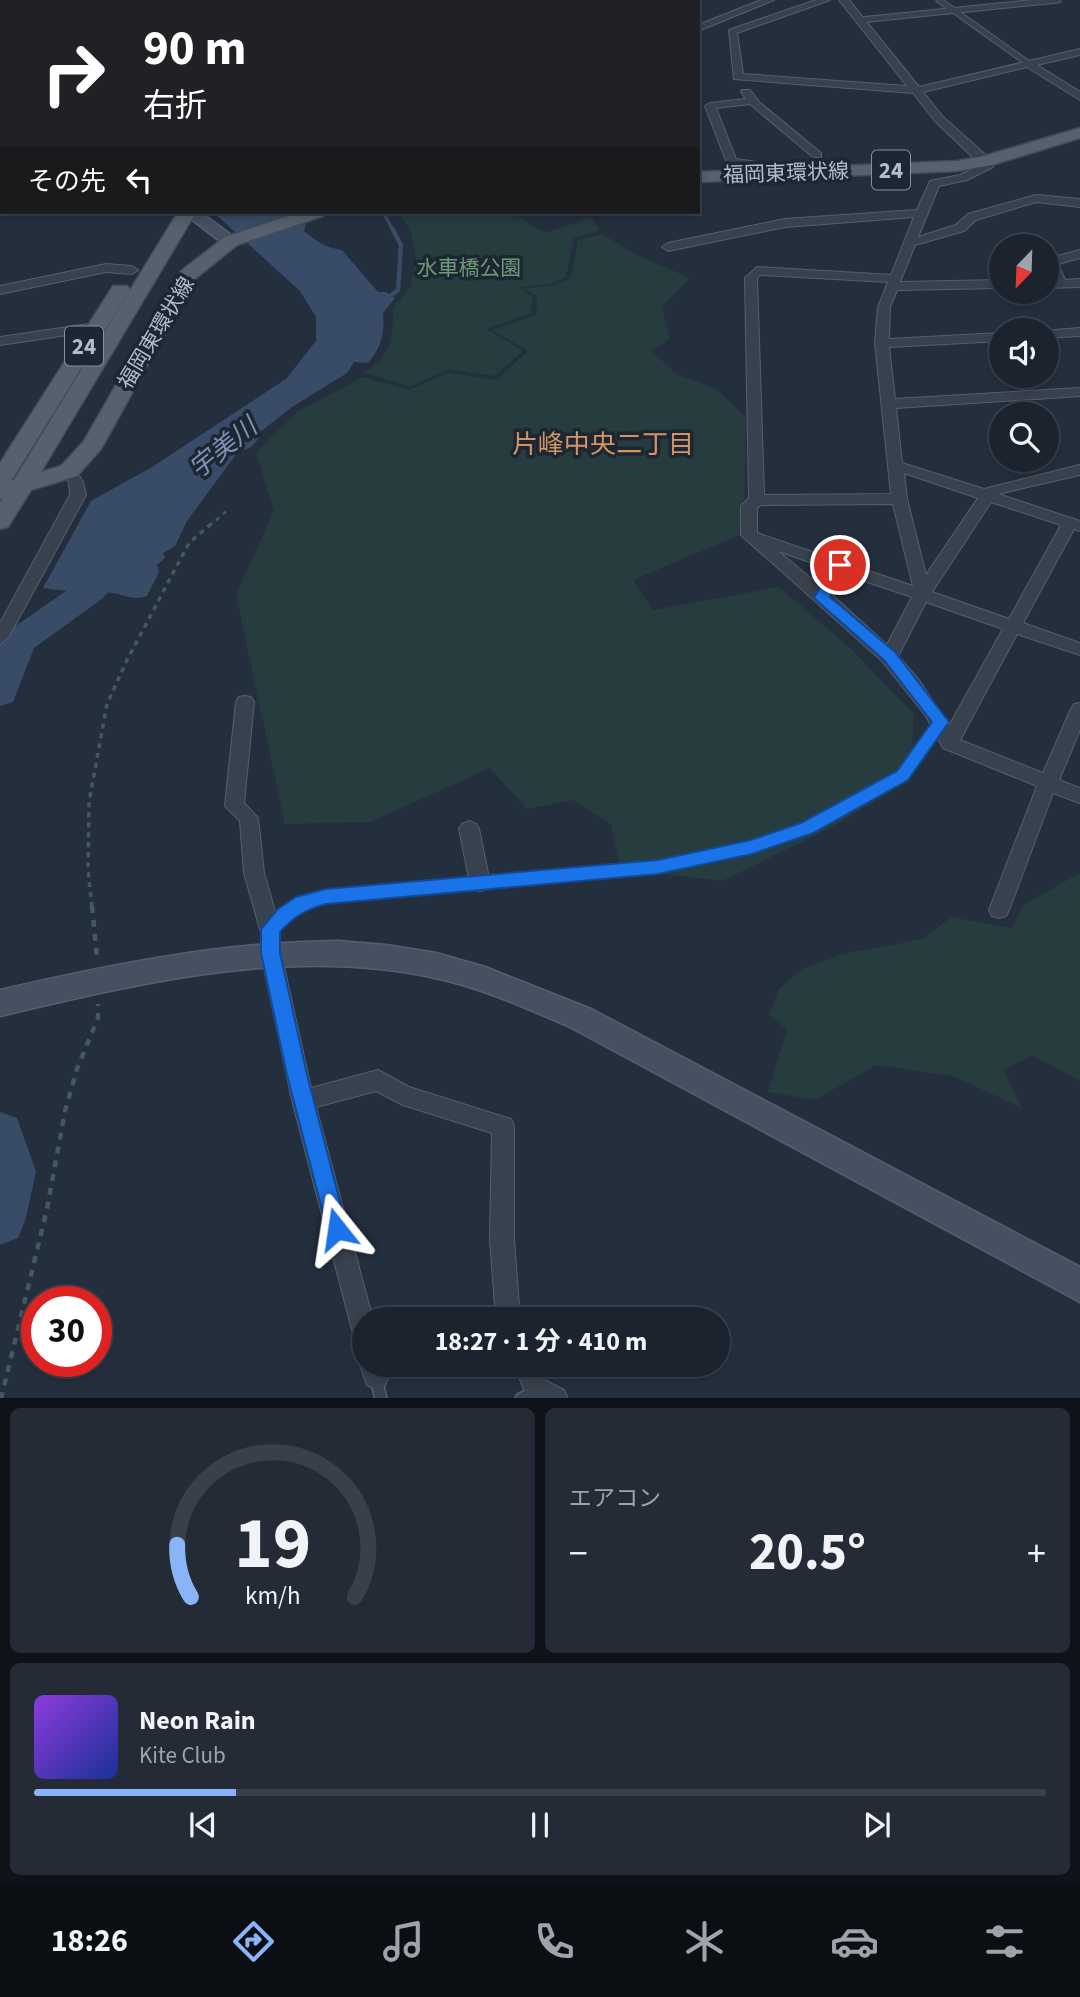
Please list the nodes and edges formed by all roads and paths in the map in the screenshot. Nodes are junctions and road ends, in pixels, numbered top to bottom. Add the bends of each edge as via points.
1 (769, 0) edge
2 (825, 0) edge
3 (844, 0) edge
4 (939, 0) edge
5 (1058, 0) edge
6 (953, 10) junction
7 (860, 20) junction
8 (700, 27) edge
9 (1080, 52) edge
10 (1029, 64) junction
11 (738, 77) junction
12 (918, 90) junction
13 (1080, 97) edge
14 (753, 101) junction
15 (1080, 133) edge
16 (817, 155) dead end
17 (986, 161) junction
18 (781, 172) junction
19 (700, 177) edge
20 (1080, 204) edge
21 (922, 213) junction
22 (167, 214) edge
23 (187, 214) edge
24 (191, 214) edge
25 (307, 214) edge
26 (235, 239) junction
27 (910, 243) junction
28 (668, 247) dead end
29 (1080, 254) edge
30 (1059, 260) edge
31 (132, 270) junction
32 (893, 282) junction
33 (989, 284) edge
34 (1059, 284) edge
35 (1080, 284) edge
36 (0, 290) edge
37 (96, 327) junction
38 (1080, 332) edge
39 (1059, 333) edge
40 (989, 338) edge
41 (0, 341) edge
42 (882, 344) junction
43 (1080, 392) edge
44 (889, 404) junction
45 (897, 466) junction
46 (1080, 470) edge
47 (69, 471) junction
48 (0, 481) edge
49 (23, 484) junction
50 (0, 492) edge
51 (987, 496) junction
52 (899, 499) junction
53 (757, 500) junction
54 (228, 510) dead end
55 (0, 523) edge
56 (1075, 525) edge
57 (749, 536) junction
58 (840, 565) junction
59 (923, 593) junction
60 (822, 598) junction
61 (1015, 625) junction
62 (0, 638) edge
63 (1080, 649) edge
64 (890, 656) junction
65 (245, 702) dead end
66 (1080, 709) edge
67 (940, 722) junction
68 (949, 743) junction
69 (1048, 783) junction
70 (1080, 796) edge
71 (469, 829) dead end
72 (480, 883) junction
73 (999, 910) dead end
74 (270, 941) junction
75 (96, 981) junction
76 (0, 1003) edge
77 (303, 1100) junction
78 (1080, 1285) edge
79 (357, 1307) edge
80 (507, 1307) edge
81 (531, 1377) edge
82 (538, 1396) edge
83 (1, 1398) edge

1 - 8 street
2 - 11 street via 732,33
3 - 7 street
4 - 6 lane
5 - 6 lane
6 - 7 lane
6 - 10 lane
7 - 12 street
9 - 10 street
10 - 12 street
10 - 13 street
11 - 12 street
11 - 14 street
12 - 17 street via 939,119
14 - 16 street
14 - 18 street via 710,106 731,161 769,164
15 - 17 main road, 福岡東環状線 / 24
17 - 18 main road, 福岡東環状線 / 24 via 896,170
17 - 21 street via 987,167 978,173 934,183
18 - 19 main road, 福岡東環状線 / 24
20 - 27 street via 1036,198 972,217 960,228
21 - 27 street
21 - 28 street via 785,223
22 - 31 main road, 24
23 - 49 main road, 福岡東環状線 / 24
24 - 26 street
25 - 26 main road, 福岡東環状線 / 24
26 - 47 main road, 福岡東環状線 / 24 via 188,275 93,444
27 - 32 street
29 - 30 street
31 - 36 street via 106,268
31 - 37 main road, 24
32 - 33 street
32 - 42 street via 884,307
32 - 53 street via 757,271 751,278
34 - 35 street
37 - 41 street
37 - 48 main road, 24
38 - 39 street
40 - 42 street
42 - 44 street
43 - 44 street
44 - 45 street
45 - 51 street
45 - 52 street
46 - 51 street via 990,491
47 - 49 main road
47 - 62 street via 78,495
49 - 50 main road
49 - 55 main road, 福岡東環状線 / 24
51 - 56 street
51 - 59 street
52 - 53 street
52 - 59 street
53 - 57 street via 750,506
54 - 75 path via 189,543 107,704 89,802 88,870
56 - 61 street
57 - 58 street
57 - 60 street
58 - 59 street
58 - 60 street
59 - 61 street
59 - 64 street
60 - 64 street
61 - 63 street
61 - 68 street
64 - 67 street
65 - 74 street via 234,806 249,818 254,873
66 - 69 street
67 - 68 street
67 - 72 lane via 902,775 807,828 752,847 658,867
68 - 69 street
69 - 70 street
69 - 73 street
71 - 72 street
72 - 74 lane via 302,902 284,914
74 - 75 street
74 - 77 street
74 - 78 street via 387,957 509,988 595,1025
75 - 76 street
75 - 83 path via 97,1018 65,1111 47,1209
77 - 79 street
77 - 80 street via 377,1080 403,1095 503,1126 502,1239
81 - 82 street

